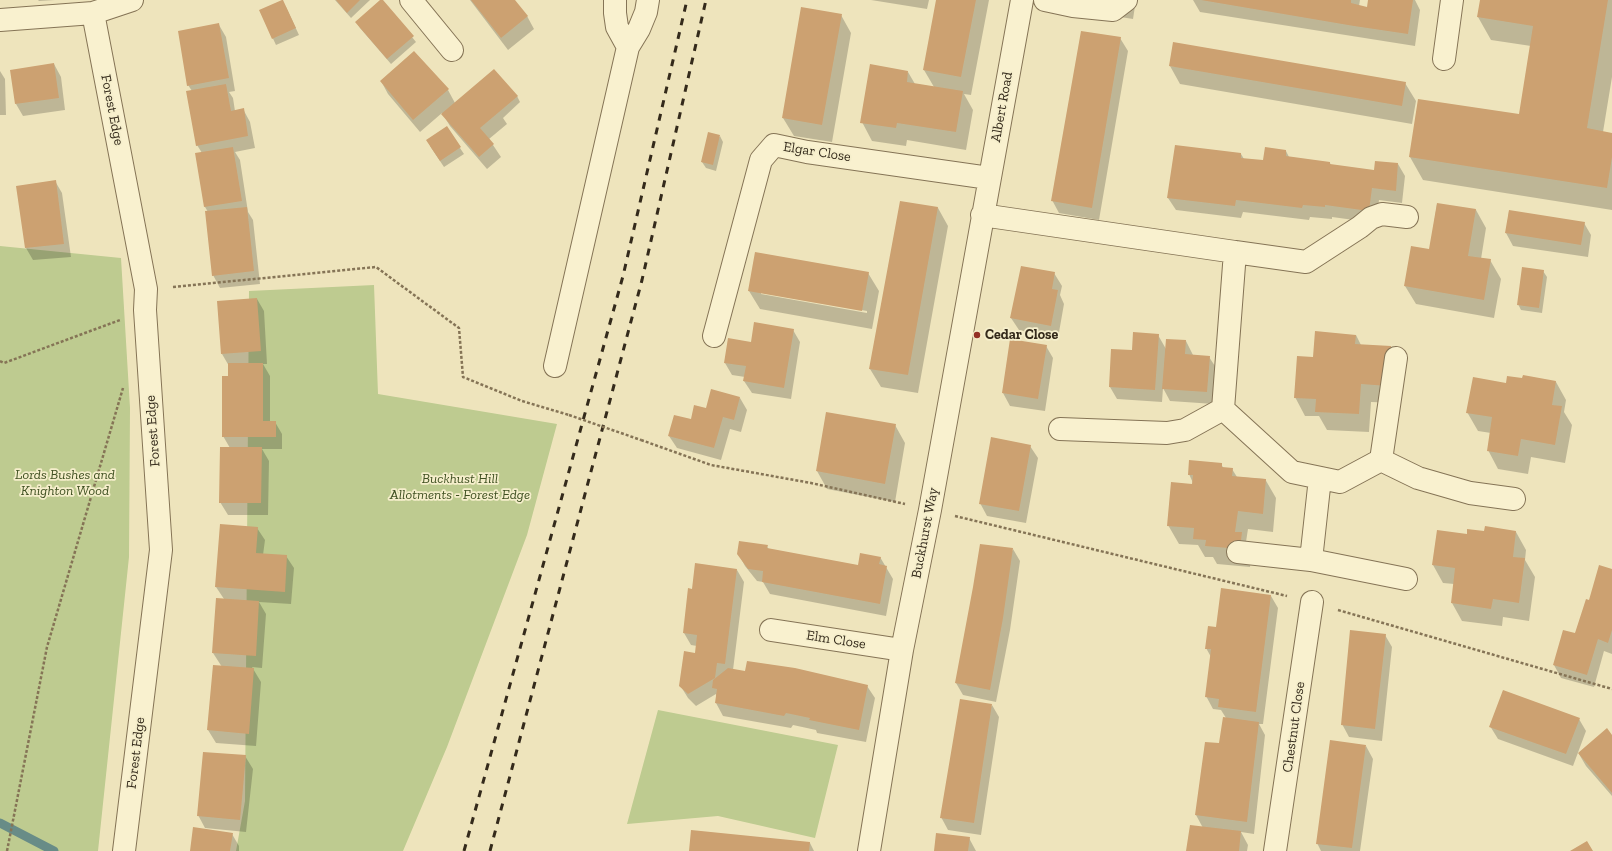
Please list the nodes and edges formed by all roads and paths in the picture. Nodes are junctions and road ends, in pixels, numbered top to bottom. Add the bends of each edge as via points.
1 (132, 0) edge
2 (411, 0) edge
3 (615, 0) edge
4 (648, 0) edge
5 (1022, 0) edge
6 (1045, 0) edge
7 (1126, 0) edge
8 (1452, 0) edge
9 (93, 13) junction
10 (0, 20) edge
11 (628, 47) junction
12 (452, 50) dead end
13 (1444, 59) dead end
14 (989, 178) junction
15 (982, 215) junction
16 (1407, 217) dead end
17 (1235, 252) junction
18 (146, 300) junction
19 (714, 336) dead end
20 (1396, 358) dead end
21 (0, 361) edge
22 (555, 366) dead end
23 (123, 387) dead end
24 (1223, 409) junction
25 (1060, 429) dead end
26 (1381, 460) junction
27 (1320, 478) junction
28 (1514, 499) dead end
29 (930, 510) junction
30 (1238, 552) dead end
31 (1311, 560) junction
32 (1406, 579) dead end
33 (1312, 602) junction
34 (771, 630) dead end
35 (902, 650) junction
36 (1612, 689) edge
37 (7, 851) edge
38 (124, 851) edge
39 (868, 851) edge
40 (1275, 851) edge

1 - 9 street
2 - 12 street
3 - 11 street via 617,27
4 - 11 street via 639,29
5 - 14 street, Albert Road
6 - 7 street via 1113,10
8 - 13 street
9 - 10 street
9 - 18 street, Forest Edge
11 - 22 street
14 - 15 street, Albert Road
14 - 19 street, Elgar Close via 806,152 774,145 761,160
15 - 17 street
15 - 29 street, Buckhurst Way
16 - 17 street via 1382,214 1371,218 1306,262
17 - 24 street
18 - 21 path via 4,363
18 - 29 path, bridge via 376,267 459,328 463,377 522,401 711,465 811,483
18 - 38 street, Forest Edge via 161,550
20 - 26 street
23 - 37 path via 47,647
24 - 25 street via 1185,430 1167,433
24 - 27 street via 1292,472
26 - 27 street via 1340,482
26 - 28 street via 1418,478 1470,493
27 - 31 street
29 - 33 path
29 - 35 street, Buckhurst Way
30 - 31 street
31 - 32 street
33 - 36 path
33 - 40 street, Chestnut Close
34 - 35 street, Elm Close
35 - 39 street, Buckhurst Way

